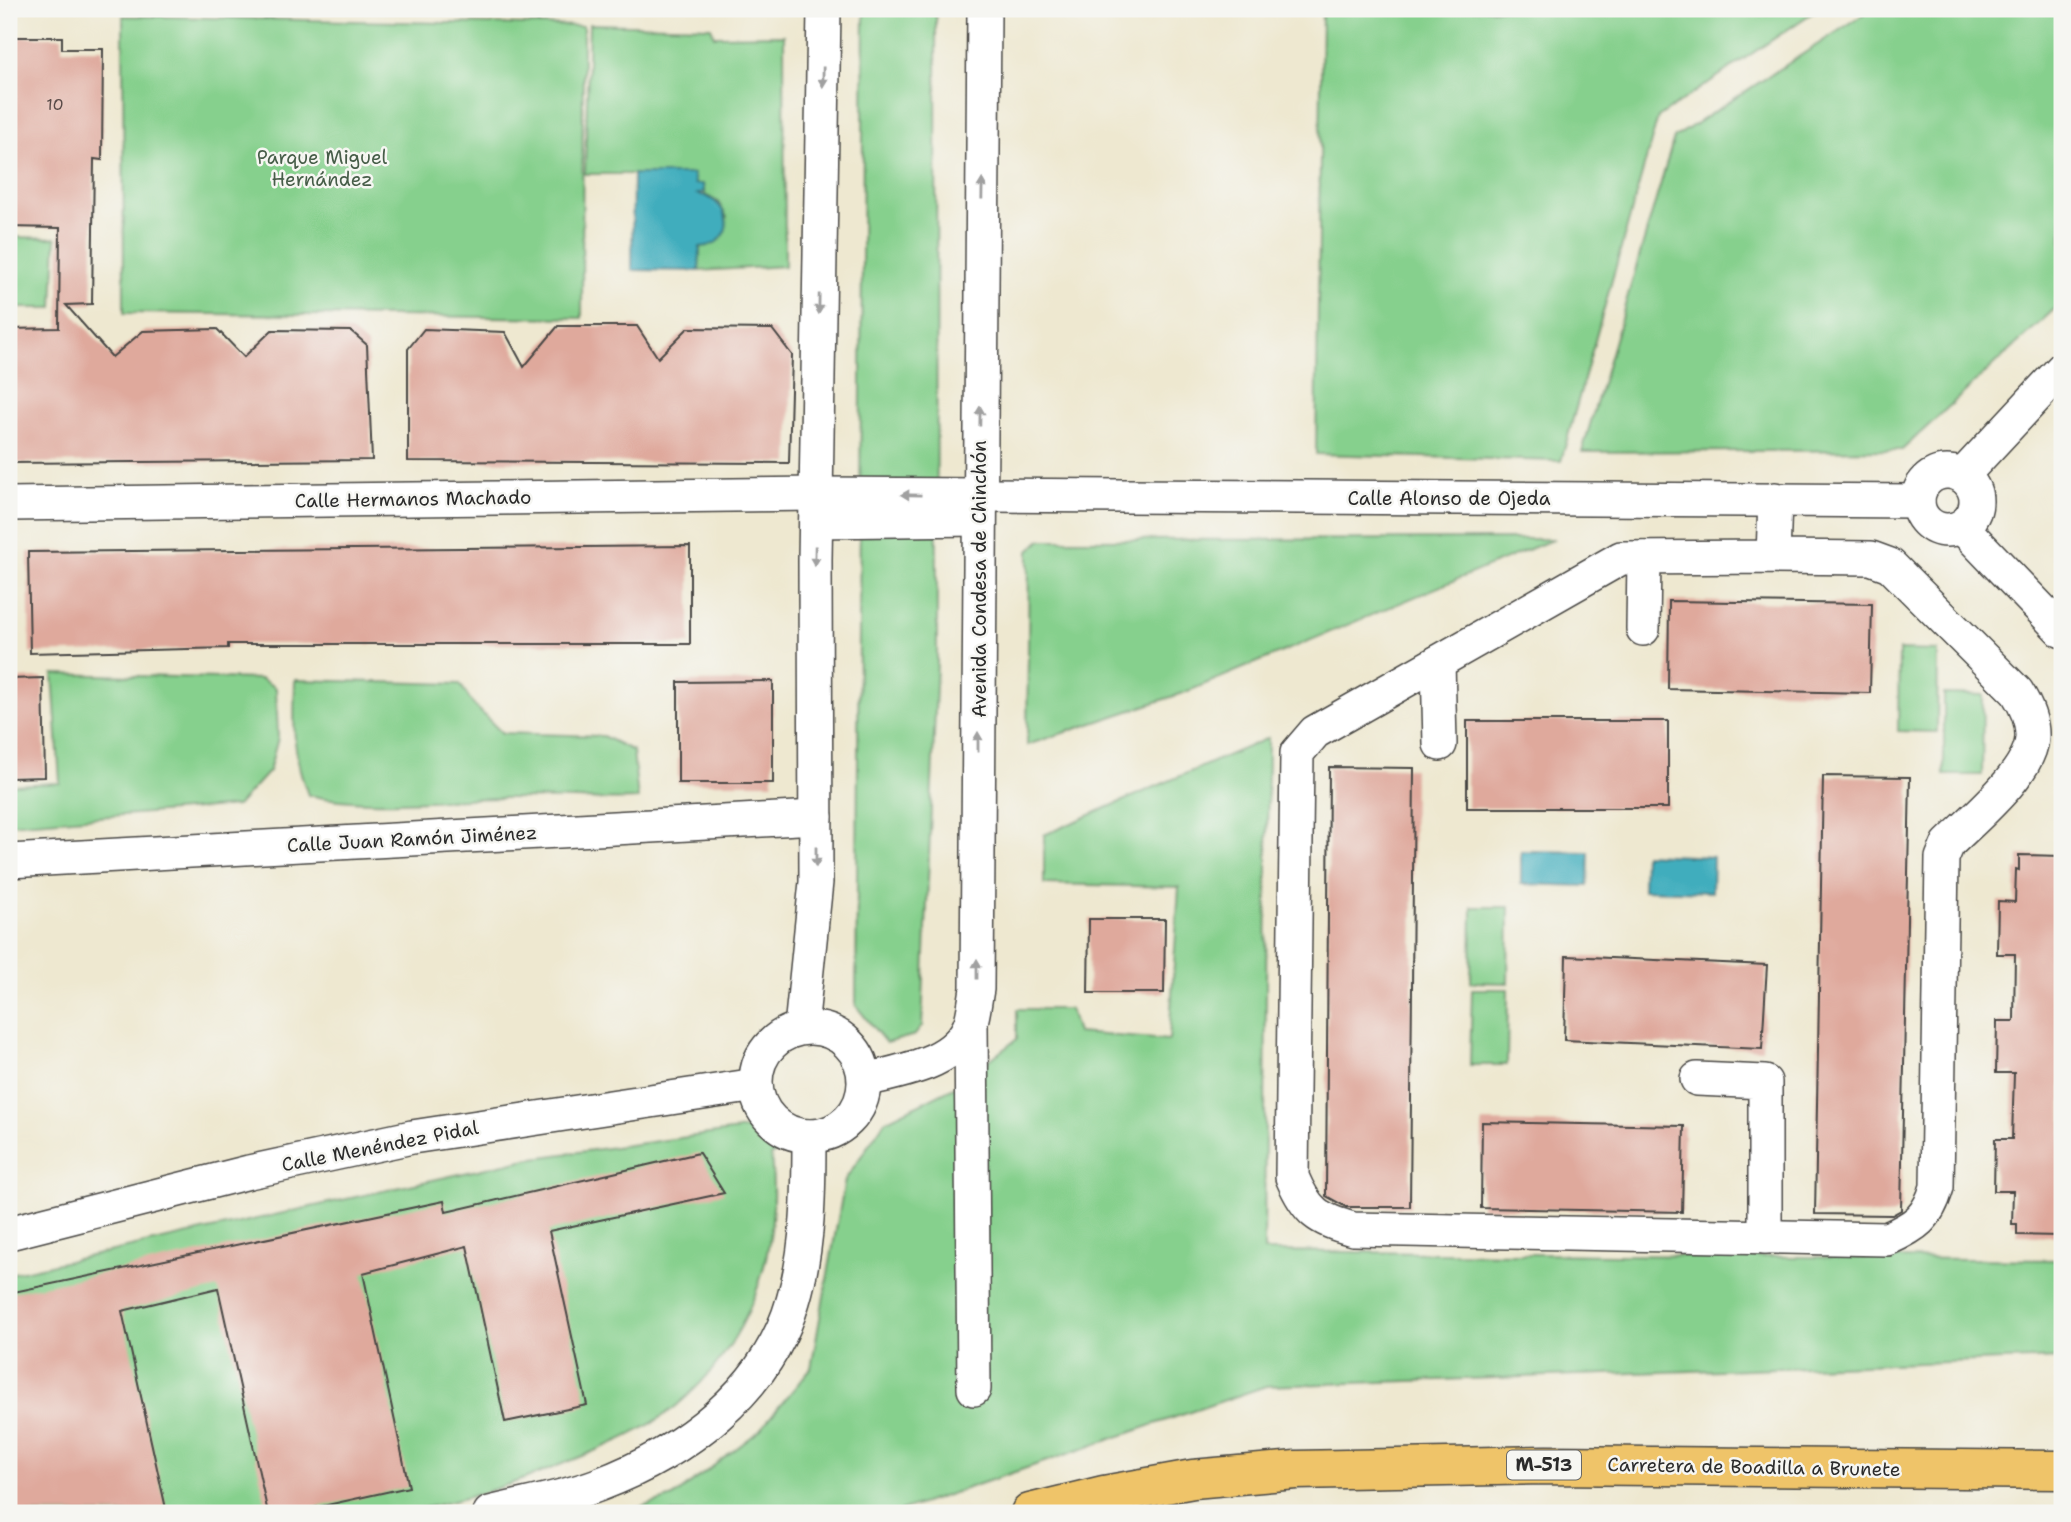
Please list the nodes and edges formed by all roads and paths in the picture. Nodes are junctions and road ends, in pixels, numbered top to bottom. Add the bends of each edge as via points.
1 (824, 9) edge
2 (984, 9) edge
3 (2062, 369) edge
4 (1962, 476) junction
5 (1775, 499) junction
6 (1918, 501) junction
7 (9, 504) edge
8 (817, 507) junction
9 (979, 508) junction
10 (1962, 527) junction
11 (1773, 557) junction
12 (1644, 558) junction
13 (1643, 629) dead end
14 (2062, 631) edge
15 (1438, 662) junction
16 (1440, 744) dead end
17 (816, 817) junction
18 (9, 861) edge
19 (971, 1024) junction
20 (801, 1028) junction
21 (1697, 1079) dead end
22 (865, 1080) junction
23 (756, 1085) junction
24 (809, 1136) junction
25 (9, 1233) edge
26 (1765, 1237) junction
27 (974, 1389) dead end
28 (2062, 1470) edge
29 (490, 1513) edge
30 (1030, 1513) edge

1 -> 8 street
9 -> 2 street, Avenida Condesa de Chinchón
3 - 4 street
4 - 6 street via 1947,472 1933,476 1922,486
4 - 10 street via 1973,487 1977,501 1973,516
5 - 6 street, Calle Alonso de Ojeda
5 - 9 street, Calle Alonso de Ojeda
5 - 11 street
6 - 10 street via 1922,516 1933,527 1947,531
7 - 8 street, Calle Hermanos Machado
8 - 9 street, Calle Alonso de Ojeda
8 -> 17 street
19 -> 9 street, Avenida Condesa de Chinchón via 977,989
10 - 14 street
11 - 12 street
11 - 26 street via 1871,558 1890,565 2017,692 2029,711 2032,739 2023,767 1948,844 1942,859 1937,1187 1930,1211 1887,1239
12 - 13 street
12 - 15 street via 1620,558
15 - 16 street
15 - 26 street via 1315,733 1297,753 1292,1177 1304,1205 1329,1223 1353,1229
17 - 18 street, Calle Juan Ramón Jiménez
17 -> 20 street via 816,883
19 - 22 street via 956,1045 925,1065
19 - 27 street, Avenida Condesa de Chinchón
20 - 22 street via 832,1031 845,1040 863,1065
20 - 23 street via 773,1042 757,1069
21 - 26 street via 1765,1082
22 - 24 street via 855,1114 826,1134
23 - 24 street via 766,1115 792,1133
23 - 25 street, Calle Menéndez Pidal via 412,1137 249,1172
24 - 29 street via 803,1258 793,1303 774,1347 746,1386 717,1416 664,1457 596,1486
28 - 30 main road, Carretera de Boadilla a Brunete / M-513 via 1546,1465 1296,1470 1193,1479

